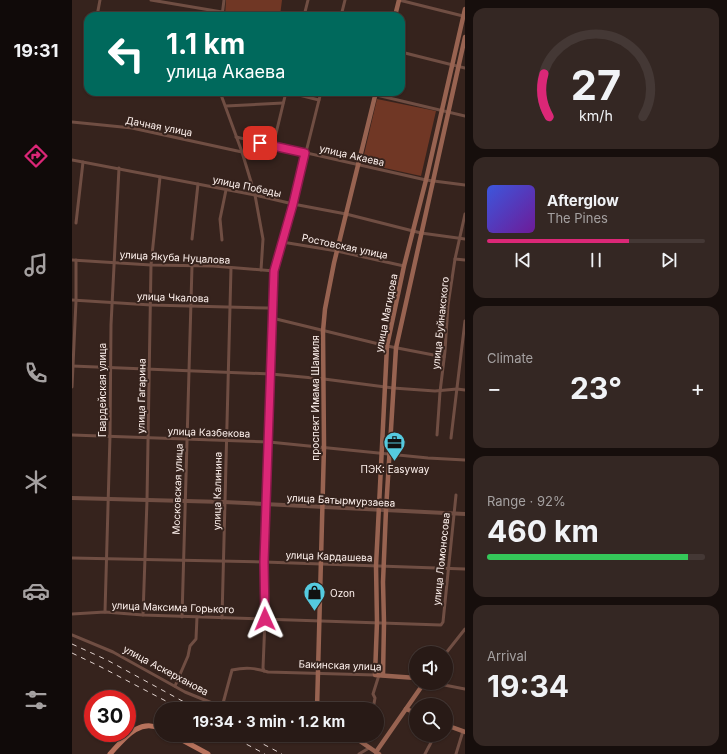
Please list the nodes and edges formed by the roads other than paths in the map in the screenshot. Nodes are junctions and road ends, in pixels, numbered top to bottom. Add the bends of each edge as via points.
1 (100, 0) edge
2 (151, 0) edge
3 (224, 0) edge
4 (308, 0) edge
5 (345, 0) edge
6 (398, 0) edge
7 (465, 9) edge
8 (98, 12) edge
9 (212, 12) edge
10 (222, 12) edge
11 (305, 12) edge
12 (342, 12) edge
13 (396, 12) edge
14 (464, 16) edge
15 (465, 37) edge
16 (405, 53) edge
17 (452, 64) junction
18 (459, 66) junction
19 (465, 68) edge
20 (222, 96) edge
21 (285, 96) edge
22 (302, 96) edge
23 (320, 96) edge
24 (375, 96) edge
25 (388, 96) edge
26 (319, 100) junction
27 (283, 103) junction
28 (226, 106) junction
29 (442, 110) junction
30 (448, 112) junction
31 (465, 116) edge
32 (72, 122) edge
33 (236, 137) junction
34 (273, 146) junction
35 (242, 152) junction
36 (305, 153) junction
37 (72, 160) edge
38 (83, 162) junction
39 (358, 165) junction
40 (119, 168) junction
41 (160, 176) junction
42 (426, 180) junction
43 (434, 181) junction
44 (198, 184) junction
45 (465, 185) edge
46 (226, 190) junction
47 (255, 195) junction
48 (293, 204) junction
49 (346, 214) junction
50 (465, 214) edge
51 (76, 223) dead end
52 (412, 231) junction
53 (421, 233) junction
54 (192, 239) dead end
55 (461, 239) junction
56 (465, 239) edge
57 (222, 240) dead end
58 (282, 242) junction
59 (337, 250) junction
60 (455, 258) junction
61 (74, 260) edge
62 (465, 260) edge
63 (115, 262) junction
64 (152, 265) junction
65 (192, 266) junction
66 (404, 266) junction
67 (231, 268) junction
68 (261, 270) junction
69 (274, 271) junction
70 (74, 300) edge
71 (112, 303) junction
72 (151, 305) junction
73 (191, 306) junction
74 (230, 307) junction
75 (272, 310) junction
76 (272, 318) junction
77 (465, 321) edge
78 (323, 331) junction
79 (387, 346) junction
80 (396, 348) junction
81 (444, 357) junction
82 (72, 366) edge
83 (110, 367) junction
84 (149, 369) junction
85 (189, 370) junction
86 (228, 372) junction
87 (270, 374) junction
88 (324, 379) junction
89 (72, 387) edge
90 (385, 387) junction
91 (393, 388) junction
92 (457, 389) junction
93 (465, 390) edge
94 (440, 392) junction
95 (72, 435) edge
96 (437, 435) dead end
97 (110, 436) junction
98 (148, 438) junction
99 (450, 438) dead end
100 (187, 439) junction
101 (226, 440) junction
102 (269, 442) junction
103 (324, 447) junction
104 (381, 454) junction
105 (389, 454) junction
106 (465, 460) edge
107 (456, 495) dead end
108 (72, 498) edge
109 (108, 499) junction
110 (147, 500) junction
111 (185, 501) junction
112 (224, 502) junction
113 (267, 505) junction
114 (323, 507) junction
115 (379, 509) junction
116 (386, 510) junction
117 (454, 513) junction
118 (465, 514) edge
119 (72, 558) edge
120 (105, 559) junction
121 (145, 560) junction
122 (183, 560) junction
123 (223, 561) junction
124 (264, 562) junction
125 (320, 564) junction
126 (376, 566) junction
127 (384, 566) junction
128 (449, 569) junction
129 (465, 569) edge
130 (104, 612) junction
131 (72, 614) edge
132 (143, 615) junction
133 (182, 616) junction
134 (197, 617) junction
135 (222, 618) junction
136 (265, 619) junction
137 (320, 621) junction
138 (377, 622) junction
139 (384, 623) junction
140 (441, 625) joint
141 (465, 629) edge
142 (72, 635) edge
143 (452, 646) edge
144 (264, 671) junction
145 (318, 674) junction
146 (379, 675) junction
147 (409, 677) edge
148 (174, 686) junction
149 (453, 687) edge
150 (465, 689) edge
151 (419, 690) edge
152 (317, 702) edge
153 (374, 702) edge
154 (406, 709) junction
155 (409, 710) edge
156 (154, 726) edge
157 (453, 727) edge
158 (464, 731) edge
159 (186, 742) edge
160 (361, 742) edge
161 (431, 742) edge
162 (364, 744) joint
163 (369, 748) junction
164 (113, 753) edge
165 (378, 753) edge
166 (208, 754) edge
167 (360, 754) edge
168 (425, 754) edge
169 (456, 754) edge

1 - 8 street
2 - 9 street
3 - 10 street
4 - 11 street
5 - 12 street
6 - 13 main road
6 - 14 street
7 - 14 main road, улица Магидова
14 - 17 main road, улица Магидова
15 - 18 main road, улица Магидова
16 - 17 street
17 - 18 street
17 - 29 main road, улица Магидова
18 - 19 street
18 - 30 main road, улица Магидова
20 - 28 street
21 - 27 street
22 - 26 street
23 - 26 street
24 - 39 main road, проспект Имама Шамиля
25 - 29 street
26 - 36 street
27 - 28 street
27 - 34 street
28 - 33 street
29 - 30 street
29 - 42 main road, улица Магидова
30 - 31 street
30 - 43 main road, улица Магидова
32 - 35 street, Дачная улица via 132,128
33 - 34 street, улица Акаева
33 - 35 street
34 - 36 street, улица Акаева
35 - 47 street
36 - 39 street, улица Акаева
36 - 48 street
37 - 38 street, улица Победы
38 - 40 street, улица Победы
38 - 51 street
39 - 42 street, улица Акаева
39 - 49 main road, проспект Имама Шамиля
40 - 41 street, улица Победы
40 - 63 street, Гвардейская улица
41 - 44 street, улица Победы
41 - 64 street, улица Гагарина
42 - 43 street, улица Акаева
42 - 52 main road, улица Магидова
43 - 45 street, улица Акаева
43 - 53 main road, улица Магидова
44 - 46 street, улица Победы
44 - 54 street
46 - 47 street, улица Победы
46 - 57 street via 220,219
47 - 48 street, улица Победы
47 - 68 street via 263,238
48 - 49 street, улица Победы
48 - 58 street
49 - 52 street, улица Победы
49 - 59 main road, проспект Имама Шамиля
50 - 55 street, улица Буйнакского
52 - 53 street, улица Победы
52 - 66 main road, улица Магидова
53 - 55 street, улица Победы
53 - 80 main road, улица Магидова
55 - 56 street, улица Победы
55 - 60 street, улица Буйнакского
58 - 59 street, Ростовская улица
58 - 69 street
59 - 66 street, Ростовская улица
59 - 78 main road, проспект Имама Шамиля
60 - 62 street
60 - 81 street, улица Буйнакского
61 - 63 street, улица Якуба Нуцалова
61 - 70 street
63 - 64 street, улица Якуба Нуцалова
63 - 71 street, Гвардейская улица
64 - 65 street, улица Якуба Нуцалова
64 - 72 street, улица Гагарина
65 - 67 street, улица Якуба Нуцалова
65 - 73 street, Московская улица
66 - 79 main road, улица Магидова
67 - 68 street, улица Якуба Нуцалова
67 - 74 street, улица Калинина
68 - 69 street, улица Якуба Нуцалова
69 - 75 street
70 - 71 street, улица Чкалова
70 - 82 street
71 - 72 street, улица Чкалова
71 - 83 street, Гвардейская улица
72 - 73 street, улица Чкалова
72 - 84 street, улица Гагарина
73 - 74 street, улица Чкалова
73 - 85 street, Московская улица
74 - 75 street, улица Чкалова
74 - 86 street, улица Калинина
75 - 76 street
76 - 78 street
76 - 87 street
77 - 92 street
78 - 79 street
78 - 88 main road, проспект Имама Шамиля
79 - 80 street
79 - 90 main road, улица Магидова
80 - 81 street
80 - 91 main road, улица Магидова
81 - 94 street, улица Буйнакского
82 - 83 street
82 - 89 street
83 - 84 street
83 - 97 street, Гвардейская улица
84 - 85 street
84 - 98 street, улица Гагарина
85 - 86 street
85 - 100 street, Московская улица
86 - 87 street
86 - 101 street, улица Калинина
87 - 88 street
87 - 102 street
88 - 90 street
88 - 103 main road, проспект Имама Шамиля
90 - 91 street
90 - 104 main road, улица Магидова
91 - 94 street
91 - 105 main road, улица Магидова
92 - 93 street
92 - 94 street
92 - 99 street
94 - 96 street, улица Буйнакского
95 - 97 street, улица Казбекова
97 - 98 street, улица Казбекова
97 - 109 street, Гвардейская улица
98 - 100 street, улица Казбекова
98 - 110 street, улица Гагарина
100 - 101 street, улица Казбекова
100 - 111 street, Московская улица
101 - 102 street, улица Казбекова
101 - 112 street, улица Калинина
102 - 103 street, улица Казбекова
102 - 113 street
103 - 104 street, улица Казбекова
103 - 114 main road, проспект Имама Шамиля
104 - 105 street, улица Казбекова
104 - 115 main road, улица Магидова
105 - 106 street, улица Казбекова
105 - 116 main road, улица Магидова
107 - 117 street, улица Ломоносова
108 - 109 street, улица Батырмурзаева
109 - 110 street, улица Батырмурзаева
109 - 120 street, Гвардейская улица
110 - 111 street, улица Батырмурзаева
110 - 121 street, улица Гагарина
111 - 112 street, улица Батырмурзаева
111 - 122 street, Московская улица
112 - 113 street, улица Батырмурзаева
112 - 123 street, улица Калинина
113 - 114 street, улица Батырмурзаева
113 - 124 street
114 - 115 street, улица Батырмурзаева
114 - 125 main road, проспект Имама Шамиля
115 - 116 street, улица Батырмурзаева
115 - 126 main road, улица Магидова
116 - 117 street, улица Батырмурзаева
116 - 127 main road, улица Магидова
117 - 118 street, улица Батырмурзаева
117 - 128 street, улица Ломоносова
119 - 120 street, улица Кардашева
120 - 121 street, улица Кардашева
120 - 130 street, Гвардейская улица
121 - 122 street, улица Кардашева
121 - 132 street, улица Гагарина
122 - 123 street, улица Кардашева
122 - 133 street, Московская улица
123 - 124 street, улица Кардашева
123 - 135 street, улица Калинина
124 - 125 street, улица Кардашева
124 - 136 street
125 - 126 street, улица Кардашева
125 - 137 main road, проспект Имама Шамиля
126 - 127 street, улица Кардашева
126 - 138 main road, улица Магидова
127 - 128 street, улица Кардашева
127 - 139 main road, улица Магидова
128 - 129 street, улица Кардашева
128 - 140 street, улица Ломоносова
130 - 131 street, улица Максима Горького
130 - 132 street, улица Максима Горького
132 - 133 street, улица Максима Горького
133 - 134 street, улица Максима Горького
134 - 135 street, улица Максима Горького
134 - 148 street via 196,639 190,646
135 - 136 street, улица Максима Горького
136 - 137 street, улица Максима Горького
136 - 144 street
137 - 138 street, улица Максима Горького
137 - 145 main road, проспект Имама Шамиля
138 - 139 street, улица Максима Горького
138 - 146 main road, улица Магидова
139 - 140 street, улица Максима Горького
139 - 146 main road, улица Магидова
141 - 143 street
142 - 148 street, улица Аскерханова via 133,662
144 - 145 street, Бакинская улица
144 - 148 street, улица Аскерханова via 258,668 232,670 222,707
145 - 146 street, Бакинская улица
145 - 152 main road, проспект Имама Шамиля
146 - 147 main road, Бакинская улица
146 - 153 street, улица Магидова via 373,694
149 - 150 street
151 - 154 main road
154 - 155 main road
154 - 165 main road
156 - 164 main road via 141,726 131,732
157 - 158 main road
158 - 169 street
159 - 166 main road
160 - 162 main road
161 - 168 street
162 - 163 main road
163 - 165 main road
163 - 167 street

